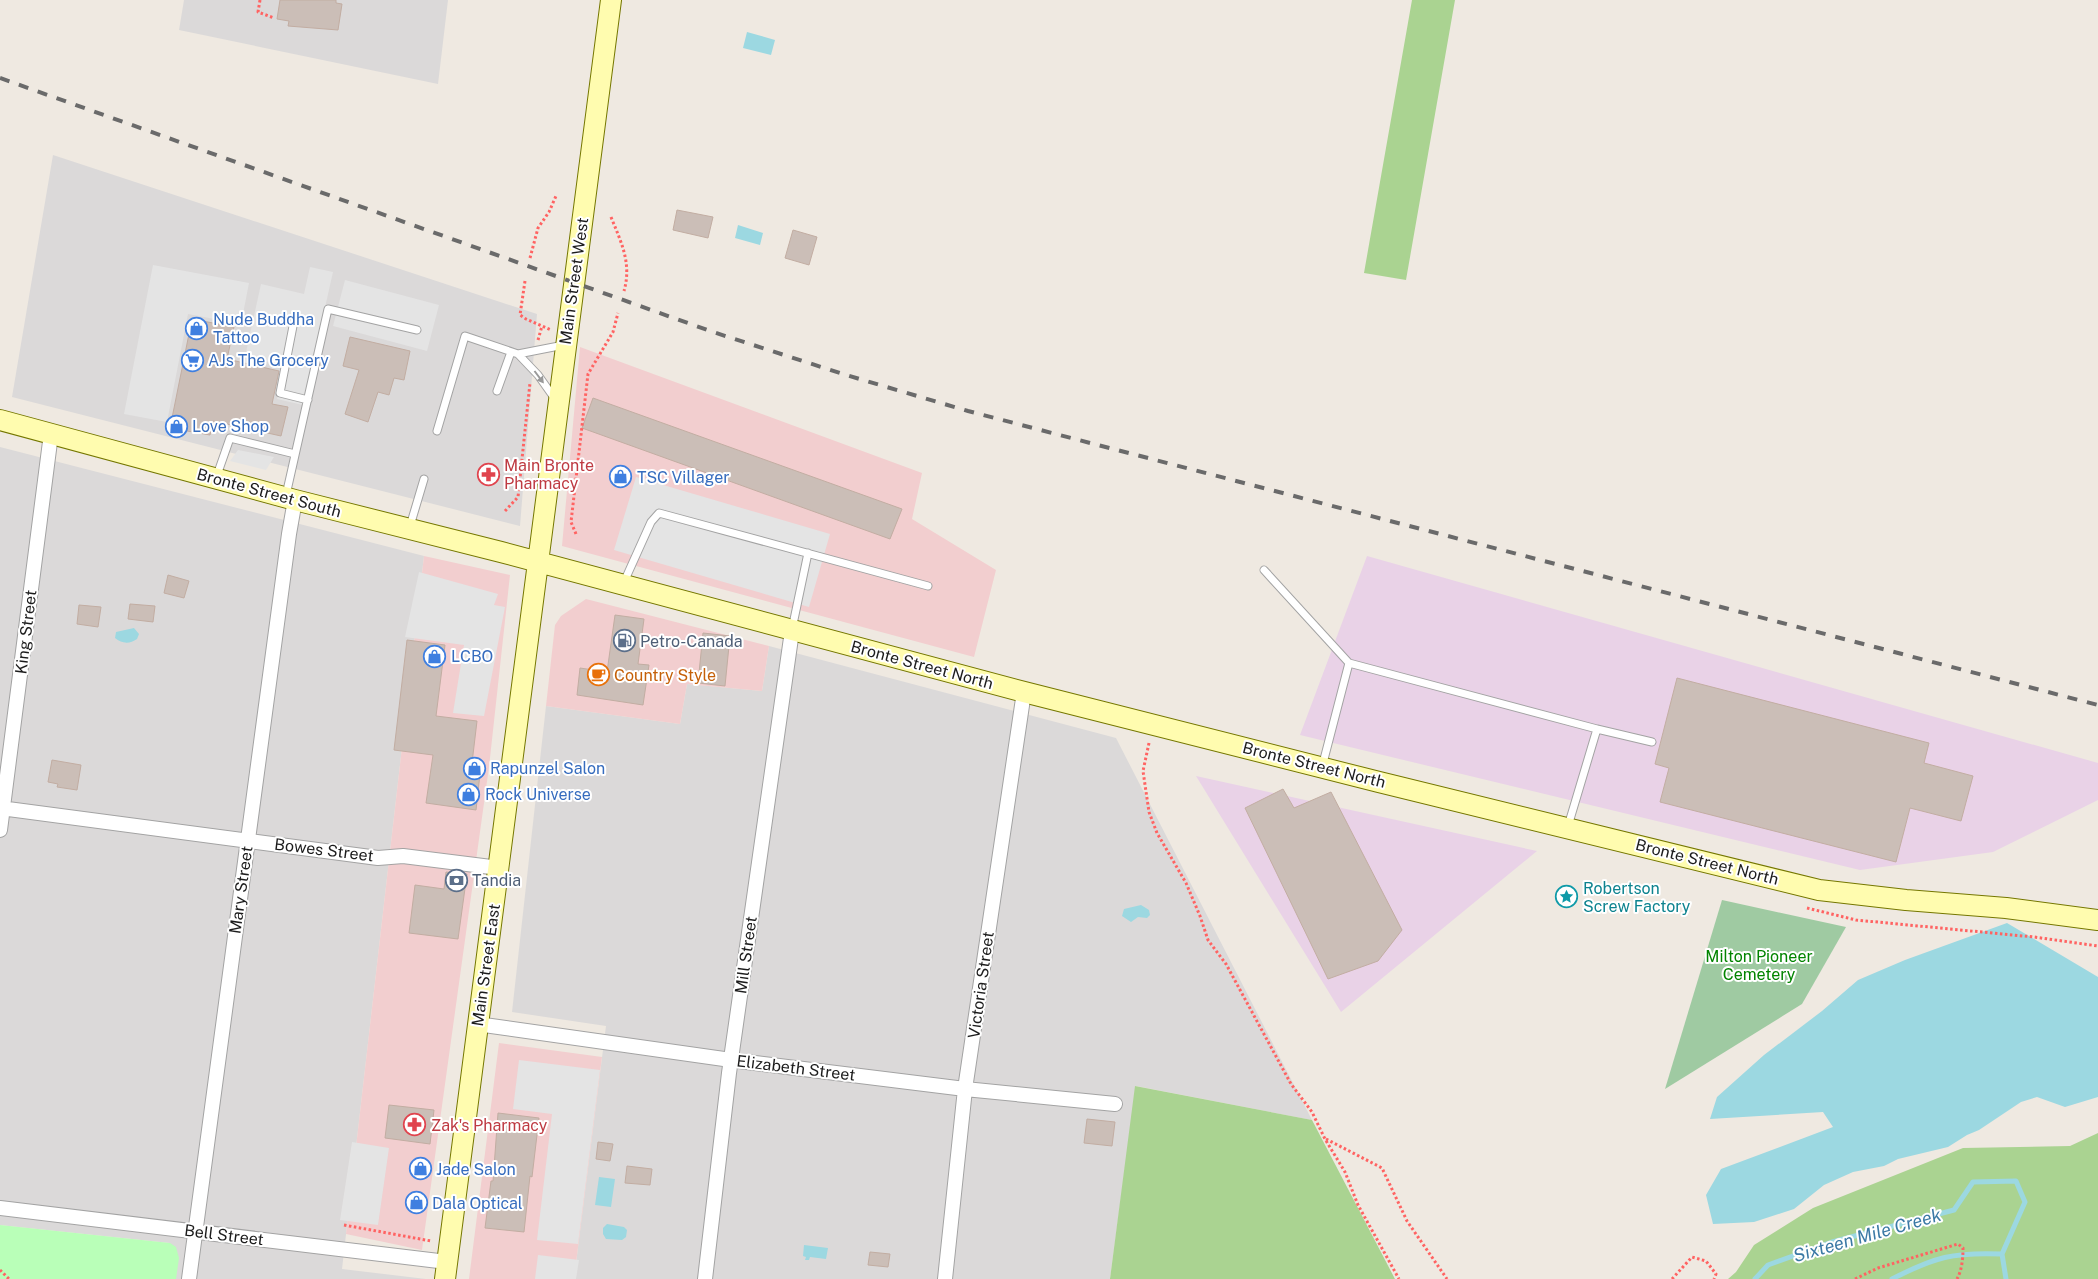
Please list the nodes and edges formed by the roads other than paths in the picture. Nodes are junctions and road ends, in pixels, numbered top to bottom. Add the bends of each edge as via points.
1 (611, 0) edge
2 (294, 321) dead end
3 (417, 330) dead end
4 (566, 341) junction
5 (514, 353) junction
6 (497, 391) dead end
7 (308, 400) junction
8 (558, 404) junction
9 (0, 420) edge
10 (437, 431) dead end
11 (51, 434) junction
12 (295, 454) junction
13 (216, 479) junction
14 (424, 479) dead end
15 (290, 499) junction
16 (409, 530) junction
17 (808, 553) junction
18 (540, 563) junction
19 (1264, 570) dead end
20 (623, 585) junction
21 (928, 586) dead end
22 (792, 631) junction
23 (1348, 663) junction
24 (1024, 692) junction
25 (1597, 728) junction
26 (1652, 742) dead end
27 (1322, 768) junction
28 (1, 808) edge
29 (1567, 828) junction
30 (0, 830) edge
31 (248, 841) junction
32 (499, 868) junction
33 (2098, 920) edge
34 (477, 1024) junction
35 (731, 1060) junction
36 (965, 1089) junction
37 (1115, 1104) dead end
38 (0, 1208) edge
39 (196, 1232) junction
40 (446, 1270) edge
41 (189, 1279) edge
42 (704, 1279) edge
43 (945, 1279) edge

1 - 4 main road, Main Street West
2 - 7 lane via 280,393
3 - 7 lane via 328,309
4 - 5 lane
4 - 8 main road, Main Street West
5 - 6 lane
5 -> 8 lane via 532,367
5 - 10 lane via 465,336
7 - 12 lane
8 - 18 main road, Main Street West
9 - 11 main road, Bronte Street South
11 - 13 main road, Bronte Street South
11 - 28 street, King Street
12 - 13 lane via 230,438
12 - 15 lane
13 - 15 main road, Bronte Street South
14 - 16 lane
15 - 16 main road, Bronte Street South
15 - 31 street, Mary Street via 289,534
16 - 18 main road, Bronte Street South
17 - 20 lane via 659,513 651,522
17 - 21 lane
17 - 22 lane
18 - 20 main road, Bronte Street North
18 - 32 main road, Main Street East
19 - 23 lane
20 - 22 main road, Bronte Street North
22 - 24 main road, Bronte Street North
22 - 35 street, Mill Street
23 - 25 lane
23 - 27 lane
24 - 27 main road, Bronte Street North
24 - 36 street, Victoria Street
25 - 26 lane
25 - 29 lane
27 - 29 main road, Bronte Street North
28 - 30 street, King Street
28 - 31 street, Bowes Street
29 - 33 main road, Bronte Street North via 1819,890
31 - 32 street, Bowes Street via 378,858 403,856
31 - 39 street, Mary Street
32 - 34 main road, Main Street East
34 - 35 street, Elizabeth Street
34 - 40 main road, Main Street East
35 - 36 street, Elizabeth Street
35 - 42 street, Mill Street
36 - 37 street, Elizabeth Street
36 - 43 street, Victoria Street
38 - 39 street, Bell Street
39 - 40 street, Bell Street
39 - 41 street, Mary Street

